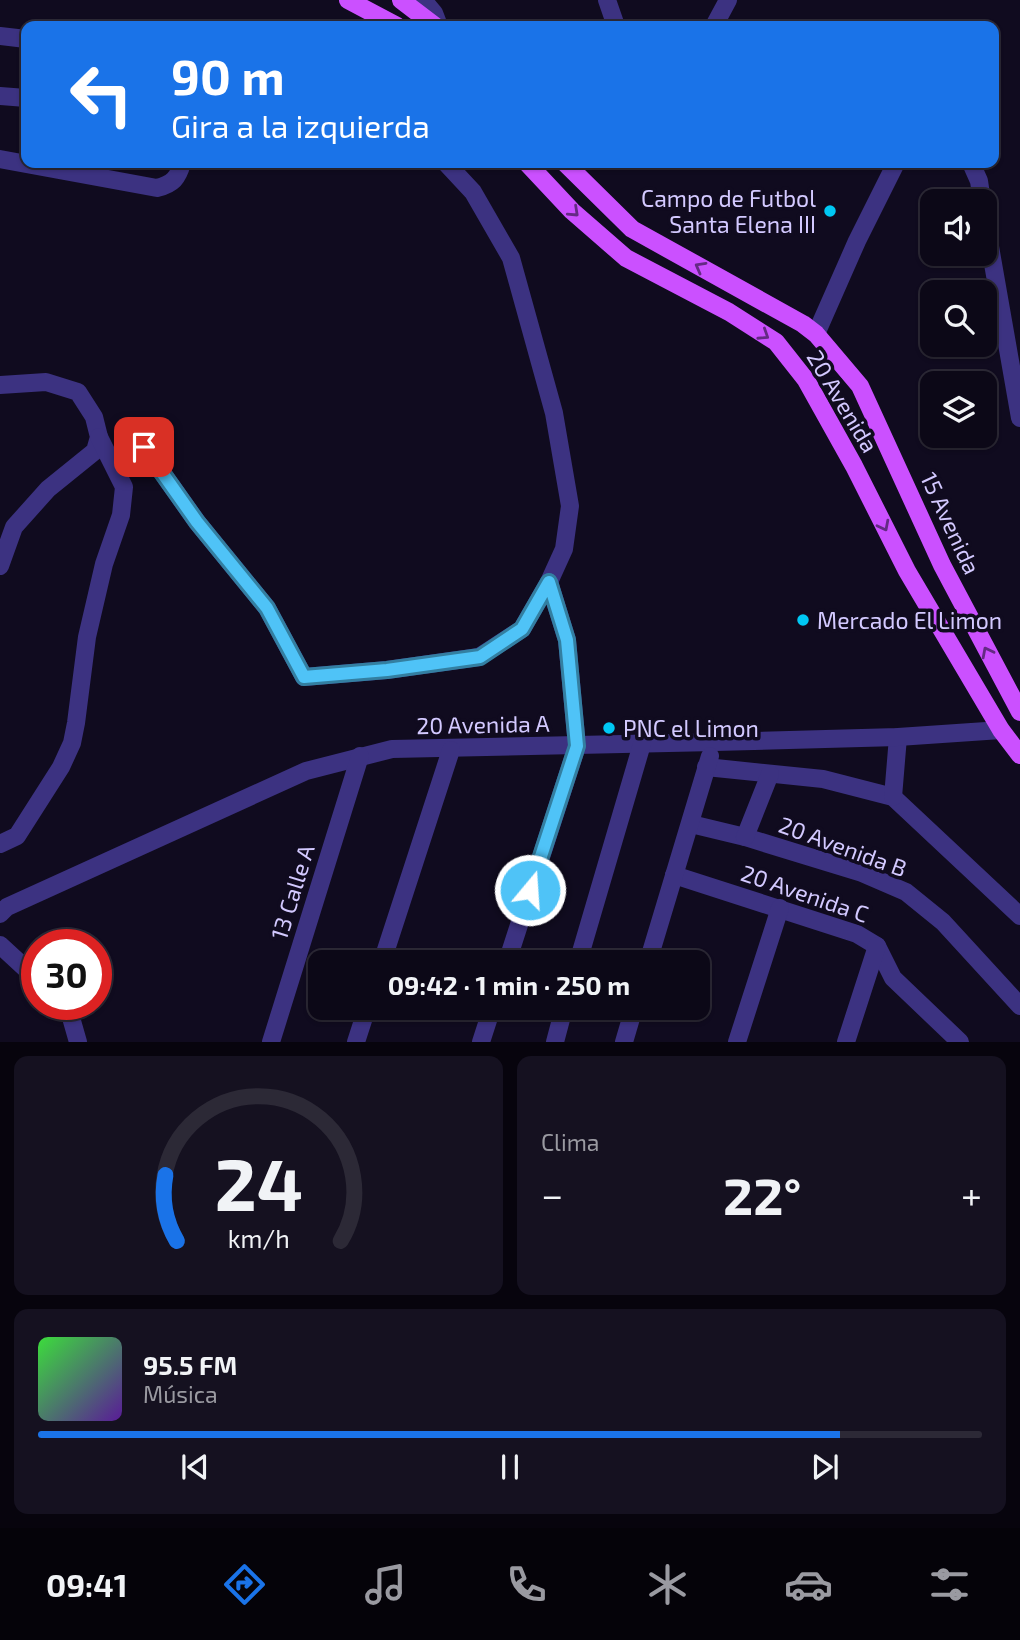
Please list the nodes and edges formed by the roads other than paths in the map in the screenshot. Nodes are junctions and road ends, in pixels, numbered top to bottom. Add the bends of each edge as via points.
1 (348, 0) edge
2 (401, 0) edge
3 (423, 0) edge
4 (607, 0) edge
5 (728, 0) edge
6 (388, 21) edge
7 (430, 21) edge
8 (436, 21) edge
9 (613, 21) edge
10 (717, 21) edge
11 (0, 36) edge
12 (21, 38) edge
13 (0, 96) edge
14 (21, 98) edge
15 (0, 159) edge
16 (21, 163) edge
17 (49, 168) edge
18 (180, 168) edge
19 (451, 168) edge
20 (532, 168) edge
21 (570, 168) edge
22 (894, 168) edge
23 (973, 168) edge
24 (980, 189) edge
25 (993, 266) edge
26 (816, 334) junction
27 (0, 385) edge
28 (1020, 418) edge
29 (99, 438) junction
30 (144, 447) dead end
31 (0, 566) edge
32 (549, 582) junction
33 (1020, 712) edge
34 (1001, 730) junction
35 (898, 737) junction
36 (715, 742) junction
37 (642, 744) junction
38 (577, 746) junction
39 (451, 750) junction
40 (1020, 755) edge
41 (360, 756) junction
42 (706, 767) junction
43 (770, 774) junction
44 (893, 797) junction
45 (691, 824) junction
46 (745, 837) junction
47 (0, 844) edge
48 (674, 875) junction
49 (780, 908) junction
50 (0, 914) edge
51 (1020, 916) edge
52 (0, 944) edge
53 (877, 946) junction
54 (386, 950) edge
55 (511, 950) edge
56 (582, 950) edge
57 (652, 950) edge
58 (21, 964) edge
59 (1020, 1006) edge
60 (72, 1020) edge
61 (363, 1020) edge
62 (488, 1020) edge
63 (561, 1020) edge
64 (630, 1020) edge
65 (78, 1041) edge
66 (271, 1041) edge
67 (356, 1041) edge
68 (481, 1041) edge
69 (555, 1041) edge
70 (624, 1041) edge
71 (737, 1041) edge
72 (846, 1041) edge
73 (959, 1041) edge

1 - 6 main road
2 - 7 main road
3 - 8 street
4 - 9 street
5 - 10 street
11 - 12 street
13 - 14 street
15 - 16 street
17 - 18 street via 157,188 170,185
19 - 32 street via 473,192 511,258 554,412 570,506 564,549
20 -> 34 main road, 20 Avenida via 626,258 776,342 806,380 908,571
26 -> 21 main road, 15 Avenida via 632,229
22 - 26 street
23 - 24 street
25 - 28 street
33 -> 26 main road, 15 Avenida via 942,565 860,386
27 - 29 street via 46,382 78,392 94,417
29 - 31 street via 95,451 48,489 14,527
29 - 47 street via 124,487 121,515 87,637 72,743 17,836
30 - 32 street via 267,608 304,677 480,657 522,629
32 - 38 street via 567,640
34 - 35 street, 20 Avenida A
34 - 40 main road, 20 Avenida
35 - 36 street, 20 Avenida A
35 - 44 street
36 - 37 street, 20 Avenida A
36 - 42 street
37 - 38 street, 20 Avenida A
37 - 56 street
38 - 39 street, 20 Avenida A
38 - 55 street
39 - 41 street, 20 Avenida A via 392,749
39 - 54 street
41 - 50 street, 20 Avenida A via 306,771
41 - 66 street, 13 Calle A
42 - 43 street
42 - 45 street
43 - 44 street via 823,779
43 - 46 street
44 - 51 street
45 - 46 street, 20 Avenida B
45 - 48 street
46 - 59 street, 20 Avenida B via 862,873 905,892 943,922
48 - 49 street, 20 Avenida C
48 - 57 street
49 - 53 street, 20 Avenida C via 857,933
49 - 71 street
52 - 58 street
53 - 72 street
53 - 73 street, 20 Avenida C via 893,978
60 - 65 street
61 - 67 street
62 - 68 street
63 - 69 street
64 - 70 street

